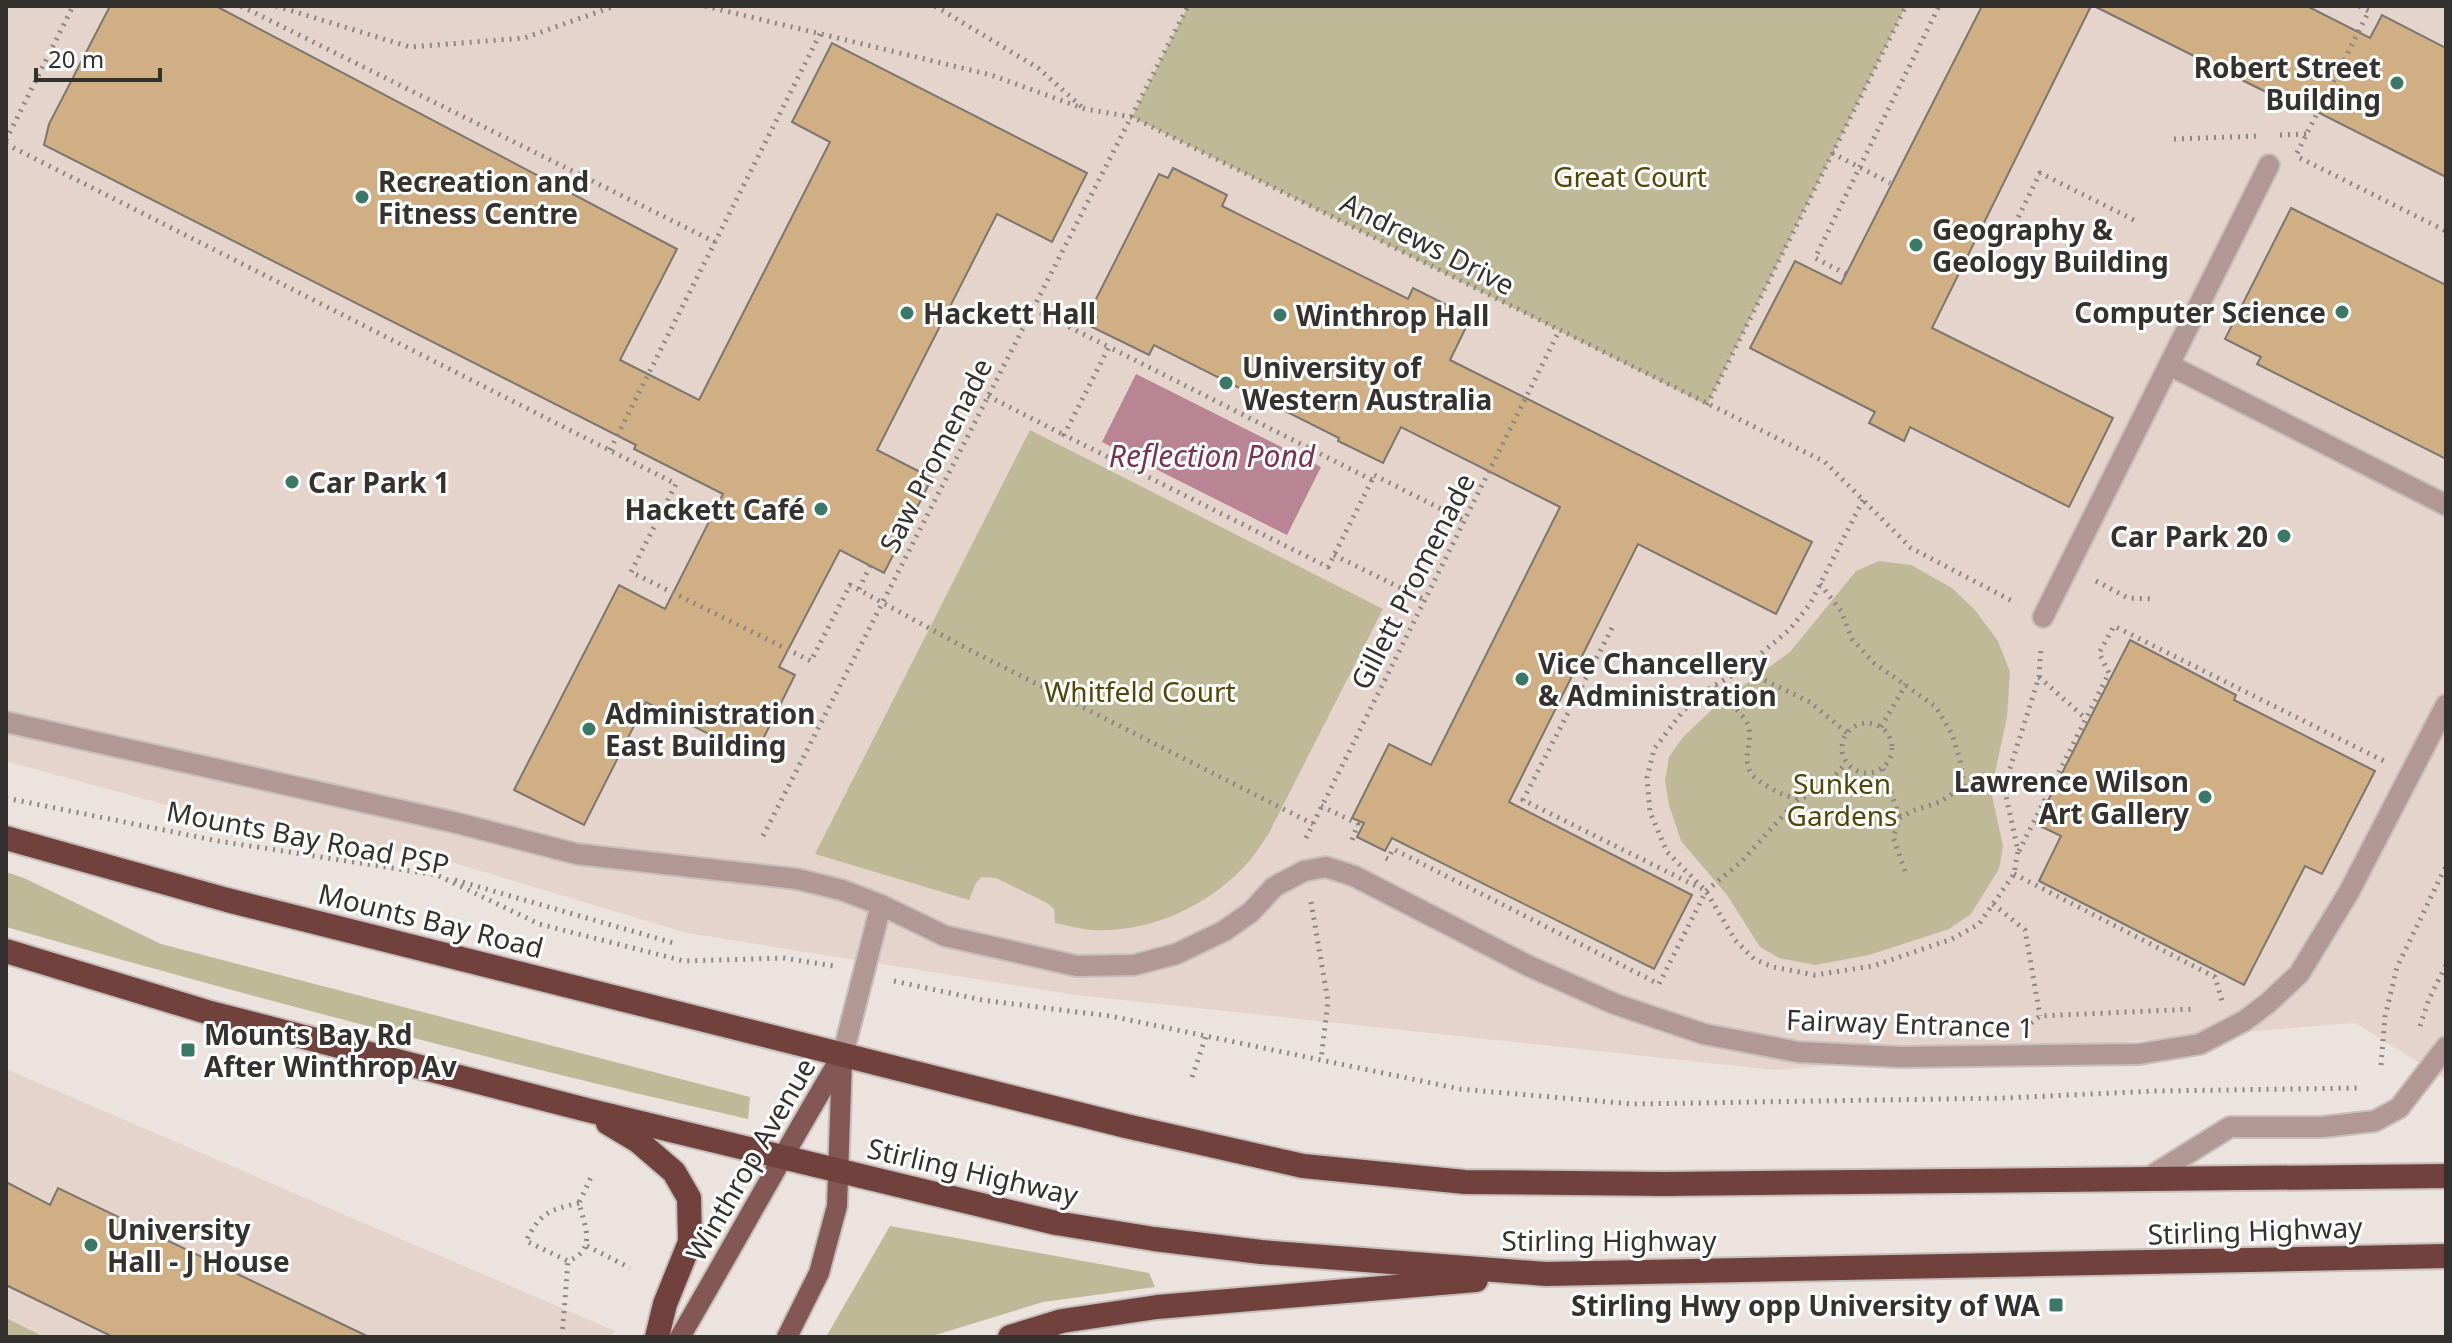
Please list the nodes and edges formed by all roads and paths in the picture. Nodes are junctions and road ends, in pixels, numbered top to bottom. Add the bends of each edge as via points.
1 (73, 6) edge
2 (241, 6) edge
3 (276, 6) edge
4 (615, 6) edge
5 (705, 6) edge
6 (935, 6) edge
7 (1188, 6) edge
8 (1906, 6) edge
9 (1939, 6) edge
10 (2359, 6) edge
11 (288, 8) edge
12 (2370, 9) edge
13 (820, 34) junction
14 (1085, 109) junction
15 (1132, 117) junction
16 (2307, 134) junction
17 (2277, 135) dead end
18 (2263, 136) dead end
19 (2174, 139) dead end
20 (6, 142) edge
21 (1832, 153) junction
22 (2269, 165) dead end
23 (1859, 167) junction
24 (1890, 183) dead end
25 (2134, 220) dead end
26 (1981, 229) dead end
27 (2446, 231) edge
28 (715, 242) junction
29 (1846, 274) dead end
30 (1033, 309) junction
31 (1559, 331) junction
32 (1109, 347) junction
33 (2169, 365) junction
34 (988, 396) junction
35 (1707, 405) junction
36 (1064, 435) junction
37 (610, 450) junction
38 (1372, 480) junction
39 (1863, 500) junction
40 (2446, 505) edge
41 (1465, 521) junction
42 (1334, 555) junction
43 (870, 566) dead end
44 (2068, 567) junction
45 (1820, 584) junction
46 (859, 589) junction
47 (2155, 599) dead end
48 (1425, 600) junction
49 (883, 601) junction
50 (2043, 617) junction
51 (1612, 628) dead end
52 (1743, 669) junction
53 (2039, 677) junction
54 (1906, 684) junction
55 (1714, 687) junction
56 (2446, 705) edge
57 (2085, 718) junction
58 (6, 722) edge
59 (1881, 727) junction
60 (1847, 733) junction
61 (1846, 763) junction
62 (1883, 769) junction
63 (2411, 774) junction
64 (1964, 786) junction
65 (2004, 787) junction
66 (6, 798) edge
67 (1798, 799) junction
68 (1321, 806) junction
69 (1900, 818) junction
70 (1313, 824) junction
71 (763, 836) dead end
72 (6, 838) edge
73 (1363, 846) dead end
74 (1300, 849) dead end
75 (2018, 851) junction
76 (1375, 853) dead end
77 (2446, 866) edge
78 (1905, 871) dead end
79 (2014, 874) junction
80 (437, 875) junction
81 (1706, 891) junction
82 (1309, 893) dead end
83 (1993, 904) junction
84 (881, 905) junction
85 (677, 944) dead end
86 (6, 951) edge
87 (863, 975) junction
88 (2209, 1007) dead end
89 (2195, 1009) dead end
90 (2040, 1016) junction
91 (2023, 1028) dead end
92 (1206, 1036) junction
93 (2446, 1047) edge
94 (843, 1054) junction
95 (1321, 1060) junction
96 (2381, 1065) dead end
97 (1192, 1077) dead end
98 (2368, 1088) dead end
99 (587, 1110) junction
100 (781, 1156) junction
101 (838, 1170) junction
102 (592, 1175) dead end
103 (2446, 1176) edge
104 (2145, 1180) junction
105 (579, 1203) junction
106 (587, 1246) junction
107 (2446, 1256) edge
108 (568, 1261) junction
109 (630, 1268) dead end
110 (1546, 1274) junction
111 (562, 1337) edge
112 (657, 1337) edge
113 (680, 1337) edge
114 (787, 1337) edge
115 (1010, 1337) edge

1 - 20 path
2 - 28 path
3 - 11 path
4 - 11 path via 524,38 410,47
5 - 13 path, Andrews Drive
6 - 14 path via 1038,68
7 - 15 path, Saw Promenade
8 - 21 path
9 - 23 path
10 - 12 path
12 - 16 path
13 - 14 path, Andrews Drive via 991,75
13 - 28 path
14 - 15 path, Andrews Drive
15 - 30 path, Saw Promenade
15 - 31 path, Andrews Drive
16 - 17 path
16 - 27 path via 2296,156
18 - 19 path
20 - 37 path
21 - 23 path
21 - 35 path
22 - 33 street
23 - 24 path
23 - 29 path via 1815,258
25 - 26 path via 2040,173 2006,242
28 - 37 path
30 - 32 path
30 - 34 path, Saw Promenade
31 - 35 path, Andrews Drive
31 - 41 path, Gillett Promenade
32 - 36 path
32 - 38 path
33 - 40 street
33 - 44 street
34 - 36 path
34 - 49 path, Saw Promenade
35 - 39 path, Andrews Drive via 1825,462
36 - 42 path via 1328,567
37 - 46 path via 676,484 631,572 811,661 850,585
38 - 41 path via 1374,475
38 - 42 path
39 - 45 path
39 - 50 path, Andrews Drive via 1911,548
41 - 48 path, Gillett Promenade
42 - 48 path
43 - 46 path
44 - 47 path via 2128,598
44 - 50 street
45 - 52 path via 1790,629
45 - 54 path via 1841,611 1852,639 1874,663
46 - 49 path
48 - 68 path, Gillett Promenade
49 - 70 path
49 - 71 path, Saw Promenade
50 - 53 path
51 - 81 path via 1523,800
52 - 55 path
52 - 60 path via 1810,702
53 - 57 path
53 - 65 path
54 - 59 path
54 - 64 path via 1936,707 1952,734
55 - 67 path via 1748,724 1748,771 1779,794
55 - 81 path via 1668,727 1654,749 1647,778 1650,812 1667,852
56 - 63 street, Fairway Entrance 1
57 - 63 path via 2109,673 2099,653 2114,626
57 - 75 path
58 - 84 street, Fairway Entrance 1 via 577,854 797,879
59 - 60 path via 1865,722
59 - 62 path via 1893,745
60 - 61 path via 1842,751
61 - 62 path via 1857,772
61 - 67 path
62 - 69 path
63 - 84 street, Fairway Entrance 1 via 2299,974 2244,1021 2200,1044 2139,1054 1900,1057 1798,1052 1704,1034 1615,1004 1531,967 1354,876 1326,867 1304,871 1274,887 1224,931 1176,954 1134,965 1077,966 945,936
64 - 65 path
64 - 69 path
65 - 75 path
66 - 80 path, Mounts Bay Road PSP via 218,841
67 - 81 path via 1742,861
68 - 70 path, Gillett Promenade
68 - 73 path via 1358,824 1350,840
69 - 78 path via 1893,837
70 - 74 path, Gillett Promenade
72 - 94 highway, Mounts Bay Road via 227,900
75 - 79 path
76 - 81 path via 1388,859 1393,849 1659,984
77 - 96 path via 2397,967
79 - 83 path
79 - 88 path via 2215,977 2223,1005
80 - 85 path
80 - 87 path, Mounts Bay Road PSP via 539,924 684,961 783,958
81 - 83 path via 1735,940 1754,959 1815,975 1873,966 1952,939 1979,924
82 - 95 path via 1328,1001
83 - 90 path via 2025,930
84 - 87 street
86 - 99 highway via 207,1012
87 - 92 path, Mounts Bay Road PSP
87 - 94 street
89 - 90 path
90 - 91 path
92 - 95 path, Mounts Bay Road PSP
92 - 97 path
93 - 104 street via 2399,1108 2375,1121 2230,1127
94 - 100 main road, Winthrop Avenue
94 - 101 main road, Winthrop Avenue
94 - 104 highway, Stirling Highway via 1289,1163 1465,1182
95 - 98 path, Mounts Bay Road PSP via 1460,1089 1632,1104
99 - 100 highway
99 - 112 highway via 638,1141 674,1172 689,1198 690,1242
100 - 101 highway, Stirling Highway
100 - 113 main road, Winthrop Avenue
101 - 110 highway, Stirling Highway via 1056,1223 1154,1239
101 - 114 main road, Winthrop Avenue via 837,1206 819,1273
102 - 105 path
103 - 104 highway, Stirling Highway
105 - 106 path
105 - 108 path via 537,1218 526,1241
106 - 108 path
106 - 109 path
107 - 110 highway, Stirling Highway
108 - 111 path
110 - 115 highway via 1157,1307 1062,1321

